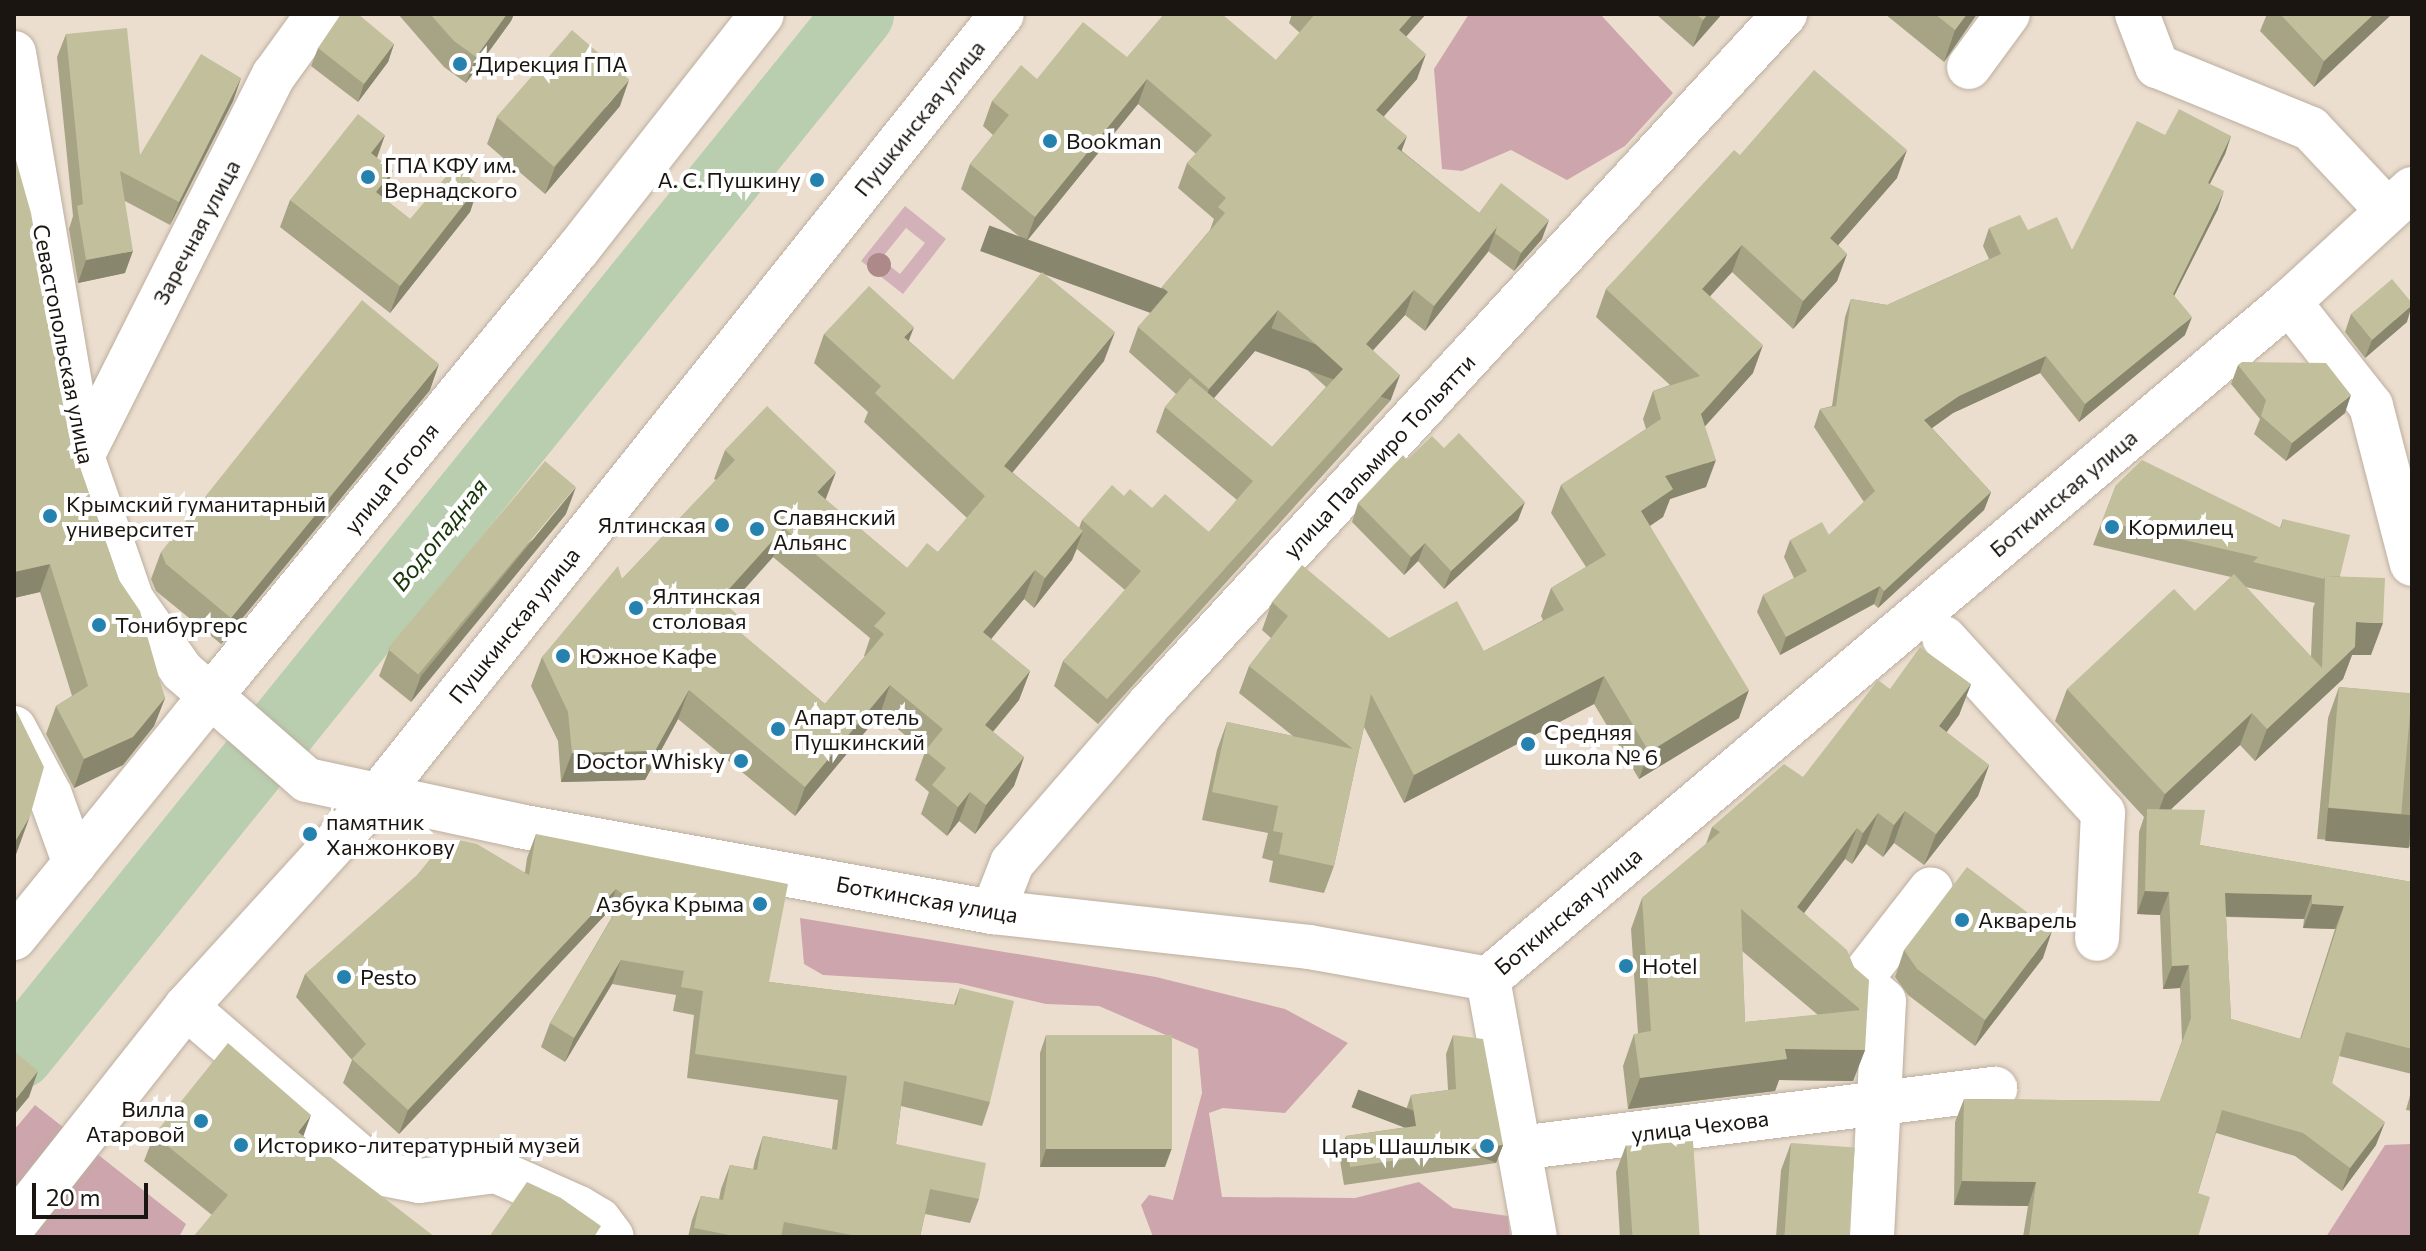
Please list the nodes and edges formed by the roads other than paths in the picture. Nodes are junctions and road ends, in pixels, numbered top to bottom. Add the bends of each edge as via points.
1 (318, 14) edge
2 (762, 14) edge
3 (1002, 14) edge
4 (1785, 14) edge
5 (2008, 14) edge
6 (2137, 14) edge
7 (14, 53) edge
8 (1969, 67) dead end
9 (21, 150) edge
10 (2400, 200) edge
11 (2289, 302) junction
12 (82, 456) junction
13 (2412, 564) edge
14 (1944, 638) dead end
15 (222, 707) junction
16 (14, 728) edge
17 (307, 780) joint
18 (376, 798) junction
19 (75, 864) junction
20 (1931, 889) dead end
21 (993, 912) junction
22 (14, 938) edge
23 (2097, 939) dead end
24 (1488, 979) junction
25 (186, 1007) junction
26 (1995, 1089) dead end
27 (1880, 1105) junction
28 (1519, 1148) junction
29 (14, 1225) edge
30 (612, 1237) edge
31 (1535, 1237) edge
32 (1872, 1237) edge

1 - 12 street, Заречная улица via 274,75
2 - 15 street, улица Гоголя
3 - 18 street, Пушкинская улица
4 - 21 street, улица Пальмиро Тольятти via 1138,718 1012,863
5 - 8 street
6 - 10 street via 2157,66 2311,129
7 - 9 street, Севастопольская улица
9 - 12 street, Севастопольская улица
10 - 11 street, Боткинская улица
11 - 13 street via 2371,406
11 - 24 street, Боткинская улица
12 - 15 street, Севастопольская улица via 132,600 182,671
14 - 23 street via 2103,813
15 - 17 street, Севастопольская улица
15 - 19 street, улица Гоголя
16 - 19 street via 50,795
17 - 18 street, Боткинская улица
18 - 21 street, Боткинская улица
18 - 25 street, Пушкинская улица
19 - 22 street, улица Гоголя
20 - 27 street via 1860,980 1884,1001
21 - 24 street, Боткинская улица via 1309,947
24 - 28 street
25 - 29 street, Пушкинская улица
25 - 30 street via 378,1173 419,1181 496,1171 579,1208 599,1220
26 - 27 street, улица Чехова
27 - 28 street, улица Чехова
27 - 32 street
28 - 31 street

